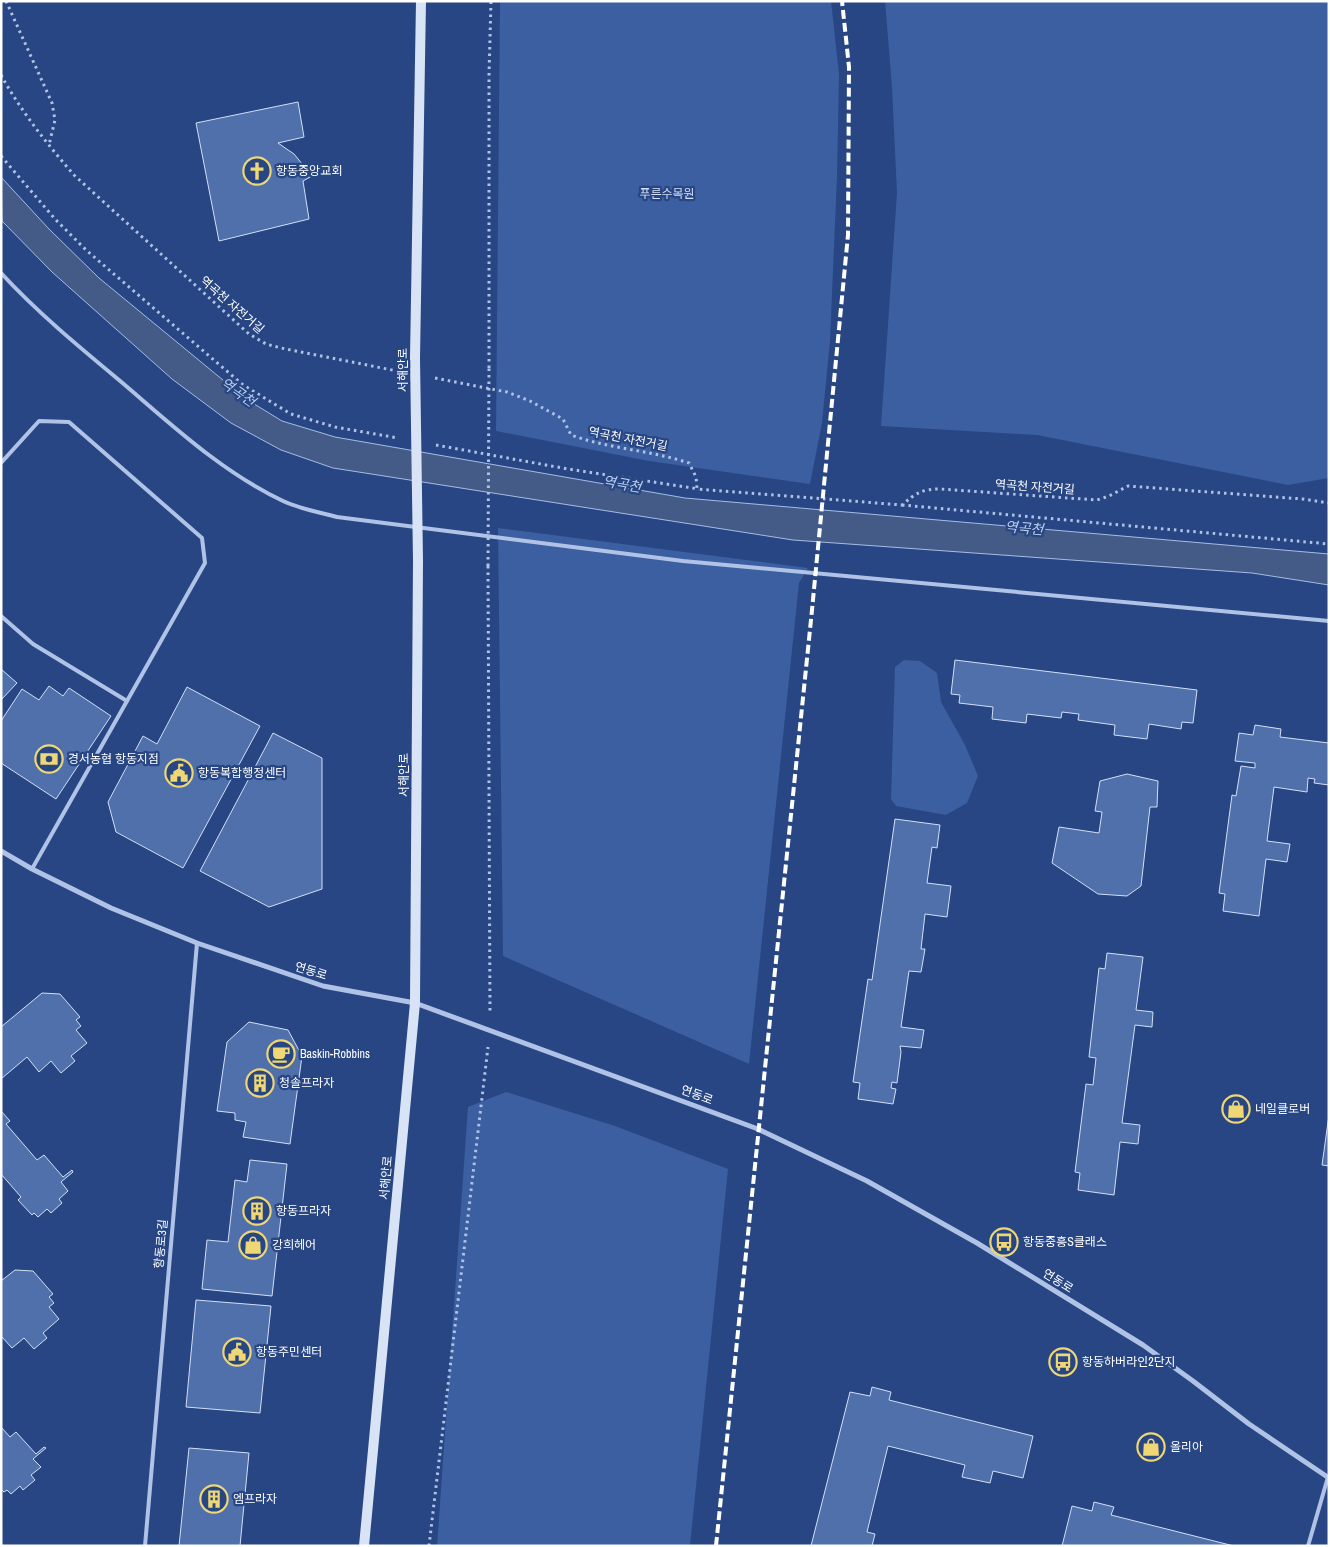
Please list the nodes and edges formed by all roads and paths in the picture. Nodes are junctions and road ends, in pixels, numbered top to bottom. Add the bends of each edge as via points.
1 (6, 1) edge
2 (421, 1) edge
3 (491, 1) edge
4 (1, 75) edge
5 (49, 146) junction
6 (1, 156) edge
7 (1, 273) edge
8 (404, 372) dead end
9 (432, 377) dead end
10 (403, 439) dead end
11 (432, 444) dead end
12 (1, 463) edge
13 (697, 488) junction
14 (1329, 503) edge
15 (902, 505) junction
16 (1329, 544) edge
17 (1, 616) edge
18 (1329, 621) edge
19 (127, 701) junction
20 (1, 851) edge
21 (32, 869) junction
22 (197, 943) junction
23 (415, 1003) junction
24 (490, 1030) junction
25 (1328, 1478) edge
26 (145, 1546) edge
27 (364, 1546) edge
28 (430, 1546) edge
29 (1308, 1546) edge

1 - 5 path via 52,103 55,120
2 - 23 main road, 서해안로, bridge via 415,358 418,561
3 - 24 path, bridge
4 - 5 path, 역곡천 자전거길
5 - 8 path, 역곡천 자전거길 via 74,176 249,334 266,344
6 - 10 path via 55,220 86,250 243,385 291,414 335,427
7 - 18 lane via 39,312 228,470 278,498 337,517 683,561
9 - 13 path, 역곡천 자전거길 via 507,392 530,401 563,419 571,436 670,456 689,463
11 - 13 path
12 - 19 lane via 39,421 69,422 202,538 205,562
13 - 15 path
14 - 15 path, 역곡천 자전거길 via 1302,498 1128,486 1097,500 925,489
15 - 16 path
17 - 19 lane via 33,644
19 - 21 lane
20 - 21 street, 연동로
21 - 22 street, 연동로 via 111,908
22 - 23 street, 연동로 via 323,986
22 - 26 lane, 항동로3길
23 - 24 street, 연동로
23 - 27 main road, 서해안로
24 - 25 street, 연동로 via 758,1129 867,1181 977,1243 1143,1346 1248,1424
24 - 28 path
25 - 29 lane

